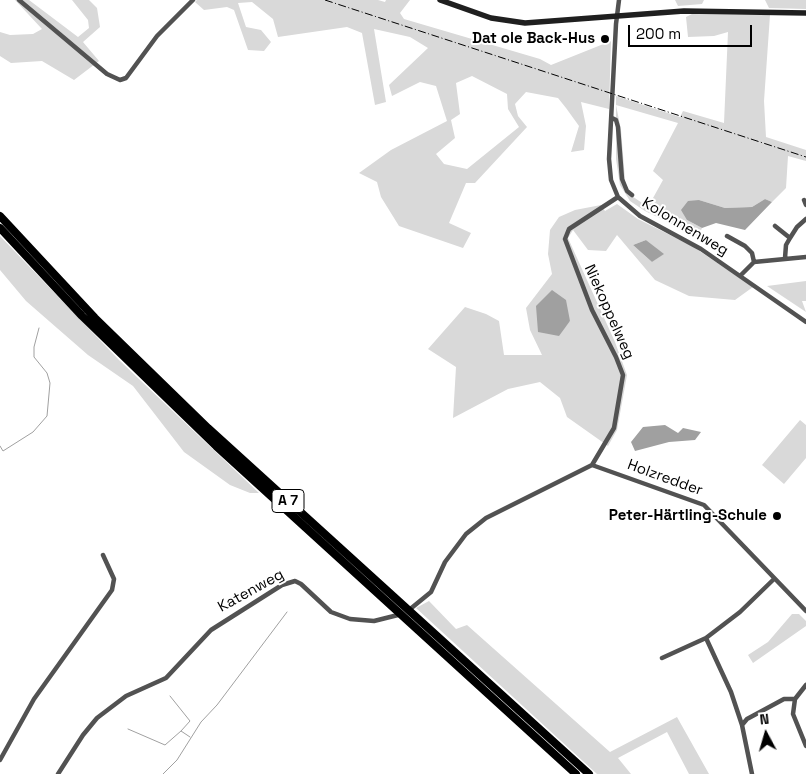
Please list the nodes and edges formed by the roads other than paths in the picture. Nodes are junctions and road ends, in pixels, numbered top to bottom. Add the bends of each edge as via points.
1 (18, 0) edge
2 (193, 0) edge
3 (440, 0) edge
4 (619, 0) edge
5 (806, 13) edge
6 (617, 17) junction
7 (612, 118) junction
8 (632, 195) dead end
9 (618, 197) junction
10 (0, 216) edge
11 (806, 219) edge
12 (775, 226) dead end
13 (0, 228) edge
14 (727, 236) dead end
15 (790, 238) junction
16 (806, 257) edge
17 (785, 258) junction
18 (754, 262) junction
19 (740, 276) junction
20 (806, 322) edge
21 (592, 465) junction
22 (103, 555) dead end
23 (774, 579) junction
24 (806, 611) edge
25 (706, 638) junction
26 (662, 658) dead end
27 (806, 685) edge
28 (795, 700) junction
29 (742, 724) junction
30 (806, 746) edge
31 (0, 760) edge
32 (58, 774) edge
33 (576, 774) edge
34 (589, 774) edge
35 (752, 774) edge

1 - 2 street via 106,74 120,80 126,78 157,36
3 - 6 street via 491,18 516,22
4 - 6 street, Kolonnenweg
5 - 6 street via 684,11
6 - 7 street, Kolonnenweg
7 - 8 street, Kolonnenweg via 618,127 624,185
7 - 9 street, Kolonnenweg via 610,170
9 - 19 street, Kolonnenweg via 640,216 686,239
9 - 21 street, Niekoppelweg via 569,229 565,235 592,310 623,375 614,428
10 - 34 highway, A 7 via 102,324 202,422
11 - 15 street
12 - 15 street
13 - 33 highway, A 7 via 82,316 216,446
14 - 18 street via 745,246 752,253
15 - 17 street
16 - 17 street
17 - 18 street
18 - 19 street
19 - 20 street, Kolonnenweg
21 - 23 street, Holzredder via 704,505
21 - 32 street, Katenweg via 486,518 466,534 446,562 431,592 416,606 389,618 374,621 342,616 331,612 301,584 295,581 282,585 211,630 166,678 137,690 97,718
22 - 31 street via 114,579 112,590 34,698
23 - 24 street, Holzredder
23 - 25 street via 740,612
25 - 26 street
25 - 29 street
27 - 28 street
28 - 29 street via 784,698
28 - 30 street via 793,714
29 - 35 street

